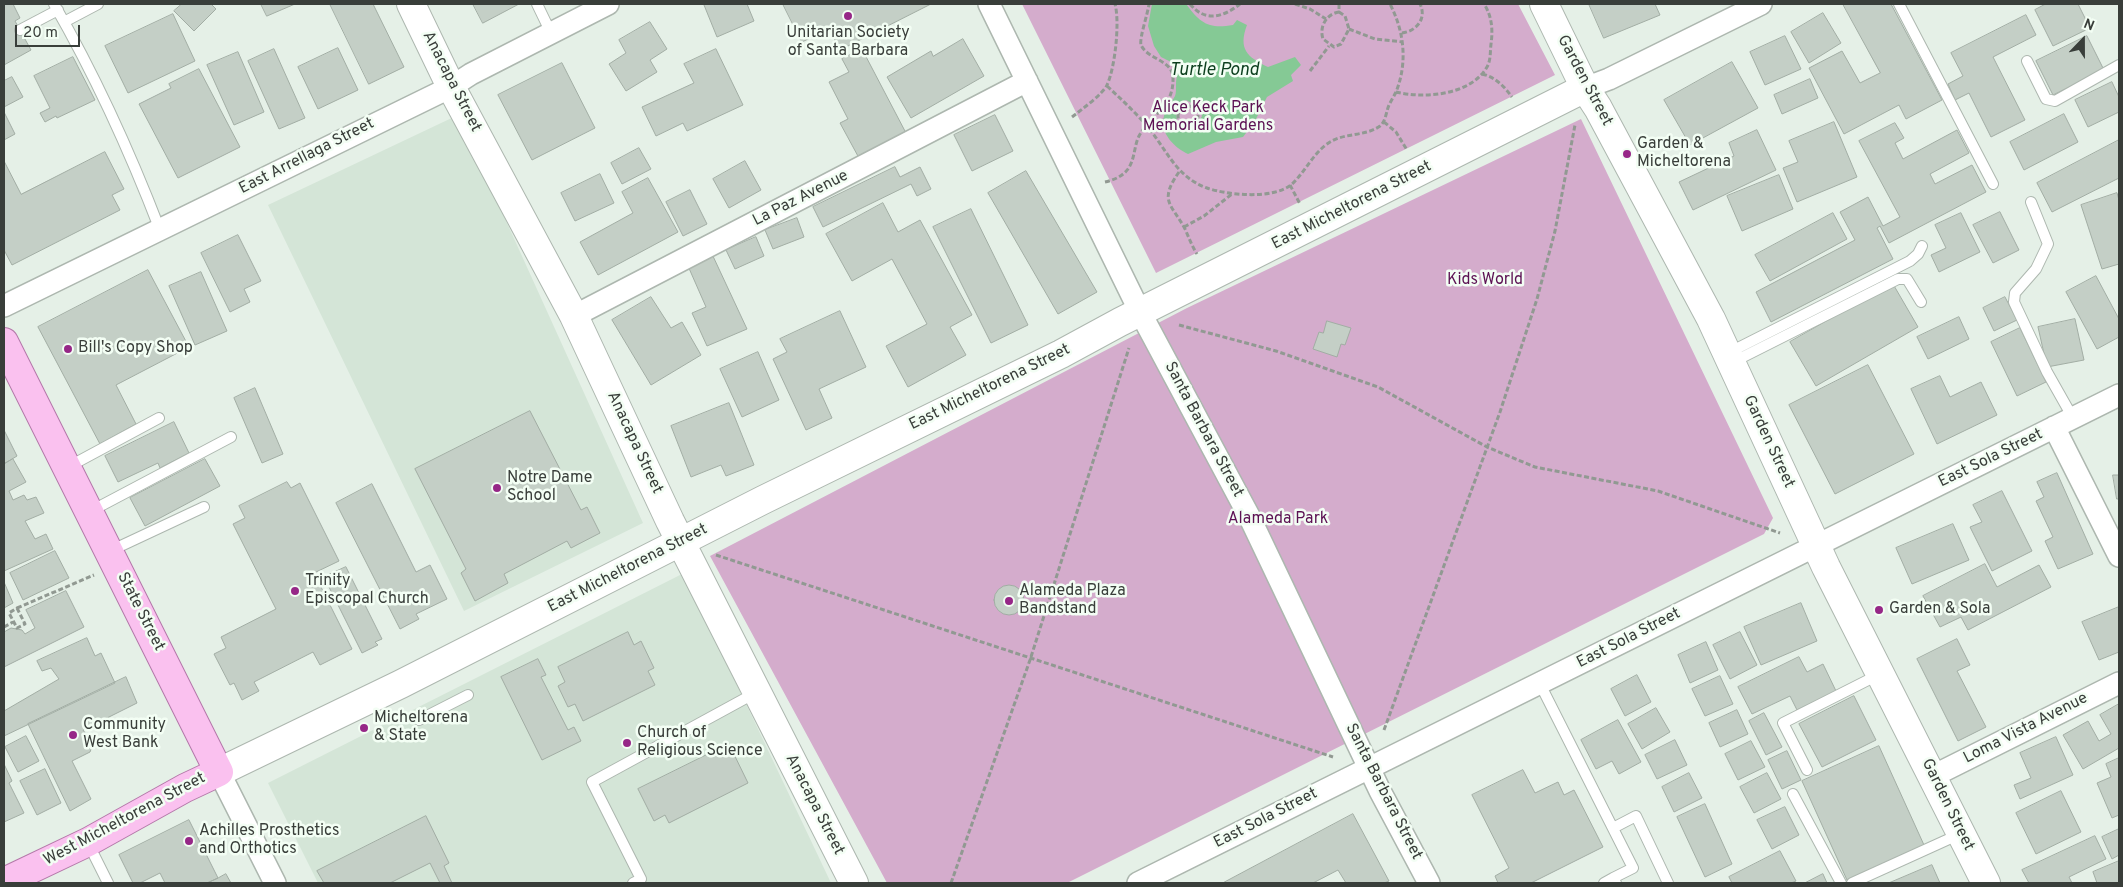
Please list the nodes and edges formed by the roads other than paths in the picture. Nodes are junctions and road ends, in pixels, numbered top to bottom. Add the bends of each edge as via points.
1 (98, 4) edge
2 (412, 4) edge
3 (537, 4) edge
4 (608, 4) edge
5 (989, 4) edge
6 (1544, 4) edge
7 (1761, 4) edge
8 (1899, 4) edge
9 (56, 7) edge
10 (64, 22) junction
11 (20, 30) dead end
12 (551, 33) junction
13 (2027, 61) dead end
14 (2119, 65) edge
15 (1028, 81) junction
16 (451, 87) junction
17 (1585, 88) junction
18 (1993, 184) dead end
19 (2031, 202) dead end
20 (160, 230) junction
21 (1922, 246) dead end
22 (1921, 302) dead end
23 (4, 306) edge
24 (1140, 312) junction
25 (574, 316) junction
26 (4, 342) edge
27 (1730, 358) junction
28 (2119, 395) edge
29 (159, 418) dead end
30 (2073, 418) junction
31 (2054, 427) junction
32 (231, 438) dead end
33 (68, 467) junction
34 (204, 507) dead end
35 (90, 512) junction
36 (681, 543) junction
37 (1816, 546) junction
38 (2119, 556) edge
39 (114, 559) junction
40 (1882, 674) junction
41 (2119, 682) edge
42 (1540, 684) junction
43 (757, 692) junction
44 (468, 696) dead end
45 (419, 720) dead end
46 (1369, 767) junction
47 (1807, 770) dead end
48 (218, 772) junction
49 (1933, 776) junction
50 (1793, 794) dead end
51 (1613, 828) junction
52 (1962, 834) junction
53 (88, 842) junction
54 (33, 876) edge
55 (4, 882) edge
56 (1611, 882) edge
57 (108, 883) edge
58 (275, 883) edge
59 (633, 883) edge
60 (854, 883) edge
61 (1138, 883) edge
62 (1429, 883) edge
63 (1668, 883) edge
64 (1841, 883) edge
65 (1852, 883) edge
66 (1986, 883) edge

1 - 10 lane
2 - 16 street, Anacapa Street
3 - 12 lane
4 - 12 street, East Arrellaga Street
5 - 15 street, Santa Barbara Street
6 - 17 street, Garden Street
7 - 17 street, East Micheltorena Street
8 - 18 lane
9 - 10 lane
9 - 11 lane
10 - 20 lane via 126,143
12 - 16 street, East Arrellaga Street
13 - 14 lane via 2046,99 2055,101
15 - 24 street, Santa Barbara Street
15 - 25 street, La Paz Avenue
16 - 20 street, East Arrellaga Street
16 - 25 street, Anacapa Street
17 - 24 street, East Micheltorena Street
17 - 27 street, Garden Street
19 - 30 lane via 2048,244 2036,269 2015,293 2014,302
20 - 23 street, East Arrellaga Street
21 - 27 lane via 1910,261
22 - 27 lane via 1907,279 1898,279
24 - 36 street, East Micheltorena Street
24 - 46 street, Santa Barbara Street via 1249,516
25 - 36 street, Anacapa Street
26 - 33 main road, State Street
27 - 37 street, Garden Street
28 - 30 street, East Sola Street
29 - 33 lane
30 - 31 street, East Sola Street
31 - 37 street, East Sola Street
31 - 38 street
32 - 35 lane
33 - 35 main road, State Street
34 - 39 lane
35 - 39 main road, State Street
36 - 43 street, Anacapa Street
36 - 48 street, East Micheltorena Street
37 - 40 street, Garden Street
37 - 42 street, East Sola Street
39 - 48 main road, State Street
40 - 47 lane via 1783,723
40 - 49 street, Garden Street
41 - 49 street, Loma Vista Avenue
42 - 46 street, East Sola Street
42 - 51 lane
43 - 59 lane via 592,782 641,879
43 - 60 street, Anacapa Street
44 - 45 lane
46 - 61 street, East Sola Street
46 - 62 street, Santa Barbara Street
48 - 53 main road, West Micheltorena Street
48 - 58 street, State Street
49 - 52 street, Garden Street
50 - 64 lane
51 - 56 lane via 1633,868
51 - 63 lane via 1636,816
52 - 65 lane
52 - 66 street, Garden Street
53 - 54 main road, West Micheltorena Street
53 - 57 lane
54 - 55 main road, West Micheltorena Street

